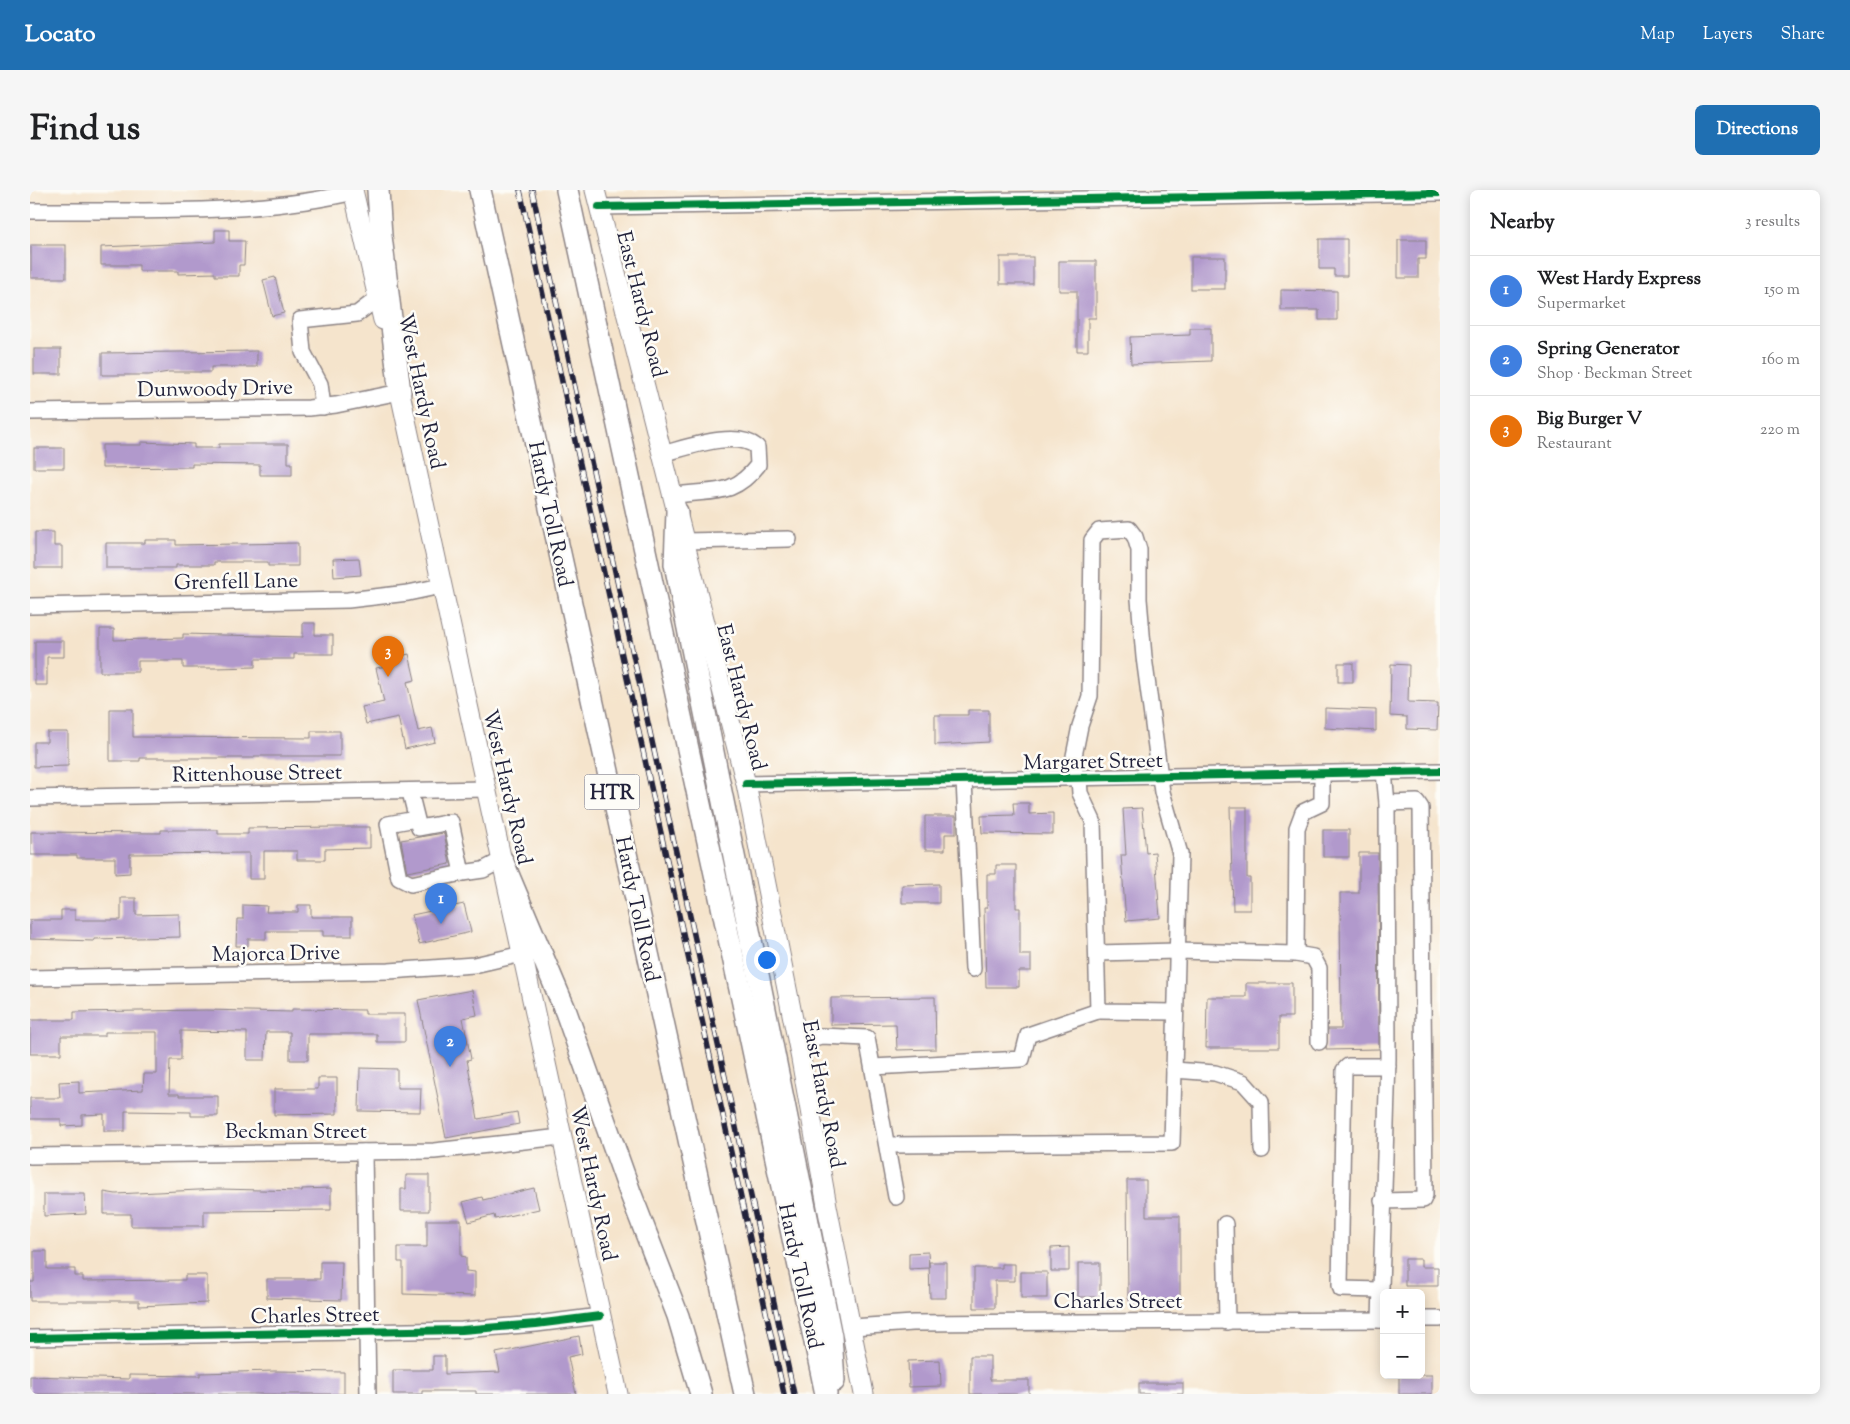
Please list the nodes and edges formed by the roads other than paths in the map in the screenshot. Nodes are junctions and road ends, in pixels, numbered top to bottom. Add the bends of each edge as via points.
1 (378, 190) edge
2 (480, 190) edge
3 (567, 190) edge
4 (353, 191) edge
5 (1440, 193) edge
6 (1164, 194) edge
7 (271, 197) edge
8 (597, 198) edge
9 (30, 211) edge
10 (378, 298) junction
11 (400, 392) junction
12 (323, 407) junction
13 (30, 412) edge
14 (662, 454) junction
15 (675, 504) junction
16 (789, 539) dead end
17 (684, 541) junction
18 (441, 586) junction
19 (30, 606) edge
20 (1440, 771) edge
21 (1384, 772) junction
22 (1322, 774) junction
23 (1161, 777) junction
24 (1077, 779) junction
25 (964, 780) junction
26 (746, 784) junction
27 (486, 790) junction
28 (410, 792) junction
29 (30, 798) edge
30 (1387, 803) junction
31 (416, 818) junction
32 (502, 860) junction
33 (462, 873) junction
34 (1177, 951) junction
35 (1097, 953) junction
36 (522, 954) junction
37 (1296, 954) junction
38 (973, 969) dead end
39 (30, 978) edge
40 (1098, 1011) junction
41 (1175, 1012) junction
42 (1319, 1042) dead end
43 (798, 1043) junction
44 (1388, 1066) junction
45 (873, 1067) junction
46 (1174, 1070) junction
47 (561, 1137) junction
48 (888, 1145) junction
49 (1262, 1150) dead end
50 (364, 1152) junction
51 (30, 1156) edge
52 (896, 1197) dead end
53 (1382, 1201) junction
54 (1225, 1224) dead end
55 (1380, 1289) edge
56 (1380, 1290) edge
57 (600, 1316) junction
58 (1425, 1319) edge
59 (1440, 1319) edge
60 (1380, 1320) edge
61 (1227, 1322) junction
62 (852, 1328) junction
63 (367, 1333) junction
64 (30, 1338) edge
65 (368, 1394) edge
66 (618, 1394) edge
67 (701, 1394) edge
68 (744, 1394) edge
69 (826, 1394) edge
70 (834, 1394) edge
71 (864, 1394) edge

1 - 11 highway
2 - 68 highway, Hardy Toll Road / HTR
3 - 69 highway, Hardy Toll Road
4 - 7 street via 315,201
4 - 10 main road, West Hardy Road
5 - 6 street
6 - 8 street
7 - 9 street via 199,209
8 - 14 main road, East Hardy Road
10 - 11 main road, West Hardy Road
10 - 12 street via 357,314 300,320 303,352 320,384
11 - 12 street, Dunwoody Drive
11 - 18 main road, West Hardy Road
12 - 13 street, Dunwoody Drive
14 - 15 main road, East Hardy Road
14 - 15 street via 733,439 757,447 758,465 738,482 720,492 690,492
15 - 17 main road, East Hardy Road
15 - 70 highway via 675,564 831,1336
16 - 17 street
17 - 26 main road, East Hardy Road
18 - 19 street, Grenfell Lane via 348,600
18 - 27 main road, West Hardy Road
20 - 21 street, Margaret Street
21 - 22 street, Margaret Street
21 - 30 street
22 - 23 street, Margaret Street
22 - 37 street via 1322,803 1303,812 1297,828
23 - 24 street, Margaret Street
23 - 24 street via 1143,647 1136,537 1129,529 1113,529 1099,531 1092,540 1090,696 1074,756
23 - 34 street via 1162,792 1180,854
24 - 25 street, Margaret Street
24 - 35 street via 1093,821
25 - 26 street, Margaret Street
25 - 38 street
26 - 43 main road, East Hardy Road
27 - 28 street, Rittenhouse Street
27 - 32 main road, West Hardy Road
28 - 29 street, Rittenhouse Street
28 - 31 street
30 - 44 street
30 - 53 street via 1417,802 1421,808 1425,1195 1423,1200
31 - 33 street via 418,828 451,822
31 - 33 street via 388,824 399,878 411,884
32 - 33 street via 483,870
32 - 36 main road, West Hardy Road
32 - 67 highway via 566,1012 678,1316
34 - 35 street
34 - 37 street
34 - 41 street
35 - 40 street
36 - 39 street, Majorca Drive via 474,965 389,971
36 - 47 main road, West Hardy Road
37 - 42 street via 1313,957 1318,968
40 - 41 street
40 - 45 street via 1028,1035 1022,1059
41 - 46 street
43 - 45 street via 821,1036 867,1038
43 - 62 main road, East Hardy Road via 826,1206
44 - 53 street
44 - 56 street via 1348,1066 1344,1070 1340,1285 1341,1289
45 - 48 street
46 - 48 street via 1172,1143
46 - 49 street via 1215,1074 1243,1082 1261,1102
47 - 50 street, Beckman Street via 468,1149
47 - 57 main road, West Hardy Road
48 - 52 street
50 - 51 street, Beckman Street
50 - 63 street
53 - 55 street
54 - 61 street
57 - 63 street, Charles Street via 495,1328
57 - 66 main road, West Hardy Road
58 - 59 street
60 - 61 street, Charles Street
61 - 62 street, Charles Street via 913,1324
62 - 71 main road, East Hardy Road
63 - 64 street, Charles Street
63 - 65 street

